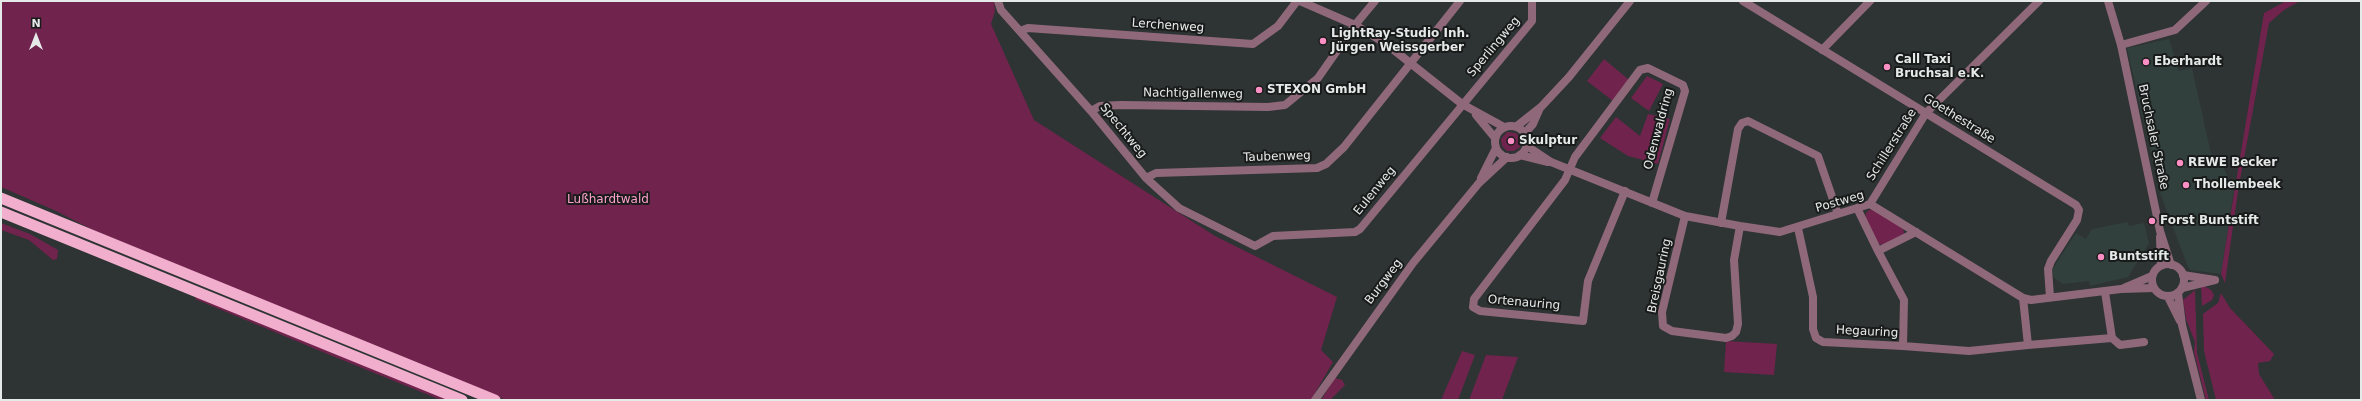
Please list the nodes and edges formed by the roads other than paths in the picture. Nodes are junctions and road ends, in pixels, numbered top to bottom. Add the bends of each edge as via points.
1 (998, 1) edge
2 (1297, 1) edge
3 (1300, 1) edge
4 (1375, 1) edge
5 (1460, 1) edge
6 (1532, 1) edge
7 (1630, 1) edge
8 (1743, 1) edge
9 (1870, 1) edge
10 (2039, 1) edge
11 (2108, 1) edge
12 (2206, 1) edge
13 (1355, 25) junction
14 (1020, 31) junction
15 (2121, 46) junction
16 (1822, 50) junction
17 (1411, 64) junction
18 (1462, 104) junction
19 (1541, 107) junction
20 (1091, 111) junction
21 (1475, 112) junction
22 (1926, 113) junction
23 (1517, 126) junction
24 (1504, 127) junction
25 (1525, 133) junction
26 (1495, 138) junction
27 (1527, 146) junction
28 (1496, 148) junction
29 (1520, 155) junction
30 (1507, 158) junction
31 (1551, 162) junction
32 (1570, 169) junction
33 (1146, 178) junction
34 (1479, 183) junction
35 (1625, 191) junction
36 (1, 198) edge
37 (1652, 203) junction
38 (1870, 204) junction
39 (1857, 208) junction
40 (1, 212) edge
41 (1838, 214) junction
42 (1685, 216) junction
43 (1721, 222) junction
44 (1740, 226) junction
45 (1798, 228) junction
46 (2160, 231) junction
47 (1916, 232) junction
48 (1255, 246) joint
49 (1878, 251) junction
50 (2171, 265) junction
51 (2161, 266) junction
52 (2183, 275) junction
53 (2152, 276) junction
54 (2154, 288) junction
55 (2121, 289) junction
56 (2180, 290) junction
57 (2105, 292) junction
58 (2168, 296) junction
59 (2050, 297) junction
60 (2023, 298) junction
61 (2182, 326) junction
62 (2112, 338) junction
63 (2144, 342) dead end
64 (2028, 345) junction
65 (1903, 346) junction
66 (462, 400) edge
67 (495, 400) edge
68 (1315, 400) edge
69 (2201, 400) edge

1 - 14 street, Spechtweg via 1001,10
2 - 14 street, Lerchenweg via 1278,26 1253,44 1028,28
3 - 13 street
4 - 13 street, Nachtigallenweg
5 - 17 street, Taubenweg
6 - 18 street, Sperlingweg via 1532,21
7 - 19 street
8 - 16 street, Goethestraße
9 - 16 street
10 - 22 street, Schillerstraße
11 - 15 street, Bruchsaler Straße
12 - 15 street via 2175,30
13 - 17 street via 1385,43
13 - 20 street, Nachtigallenweg via 1318,78 1284,105 1120,105 1100,106
14 - 20 street, Spechtweg
15 - 46 street, Bruchsaler Straße
16 - 22 street, Goethestraße
17 - 18 street
17 - 33 street, Taubenweg via 1344,147 1326,164 1317,168 1156,173
18 - 21 street
18 - 48 street, Eulenweg via 1360,228 1354,232 1273,236
19 - 23 street
19 - 25 street via 1533,124
20 - 33 street, Spechtweg
21 - 24 street
21 - 26 street
22 - 38 street, Schillerstraße
22 - 59 street, Goethestraße via 2076,205 2077,220 2051,260 2048,269
23 - 24 street
23 - 25 street
24 - 26 street
25 - 27 street
26 - 28 street
27 - 29 street
27 - 31 street, Postweg
28 - 30 street
28 - 34 street, Burgweg
29 - 30 street, Burgweg
29 - 31 street, Postweg via 1532,160
30 - 34 street, Burgweg
31 - 32 street, Postweg
32 - 35 street, Postweg
32 - 35 street, Ortenauring via 1565,180 1474,299 1472,304 1476,310 1583,321 1588,281
32 - 37 street, Odenwaldring via 1575,157 1640,70 1648,68 1682,85 1684,91
33 - 48 street, Spechtweg via 1179,208
34 - 68 street, Burgweg via 1399,282
35 - 37 street, Postweg
36 - 67 highway
37 - 42 street, Postweg
38 - 39 street, Postweg
38 - 47 street, Postweg
39 - 41 street, Postweg
39 - 49 street, Hegauring
40 - 66 highway
41 - 43 street via 1818,156 1748,121 1742,123 1738,129
41 - 45 street, Postweg
42 - 43 street, Postweg
42 - 44 street, Breisgauring via 1662,312 1663,326 1672,331 1726,338 1736,332 1738,324 1734,260
43 - 44 street, Postweg
44 - 45 street, Postweg via 1780,232
45 - 65 street, Hegauring via 1814,297 1813,329 1816,338 1823,342
46 - 50 street, Bruchsaler Straße
46 - 51 street, Bruchsaler Straße
47 - 49 street
47 - 60 street, Postweg
49 - 65 street, Hegauring via 1904,300
50 - 51 street
50 - 52 street via 2179,268
51 - 53 street
52 - 56 street
52 - 56 street via 2215,280
53 - 54 street
53 - 55 street
54 - 55 street
54 - 58 street via 2158,293
55 - 57 street
56 - 58 street
56 - 61 street
57 - 59 street
57 - 62 street
58 - 61 street
59 - 60 street via 2031,300
60 - 64 street
61 - 69 street
62 - 63 street via 2120,345
62 - 64 street
64 - 65 street via 1968,351

